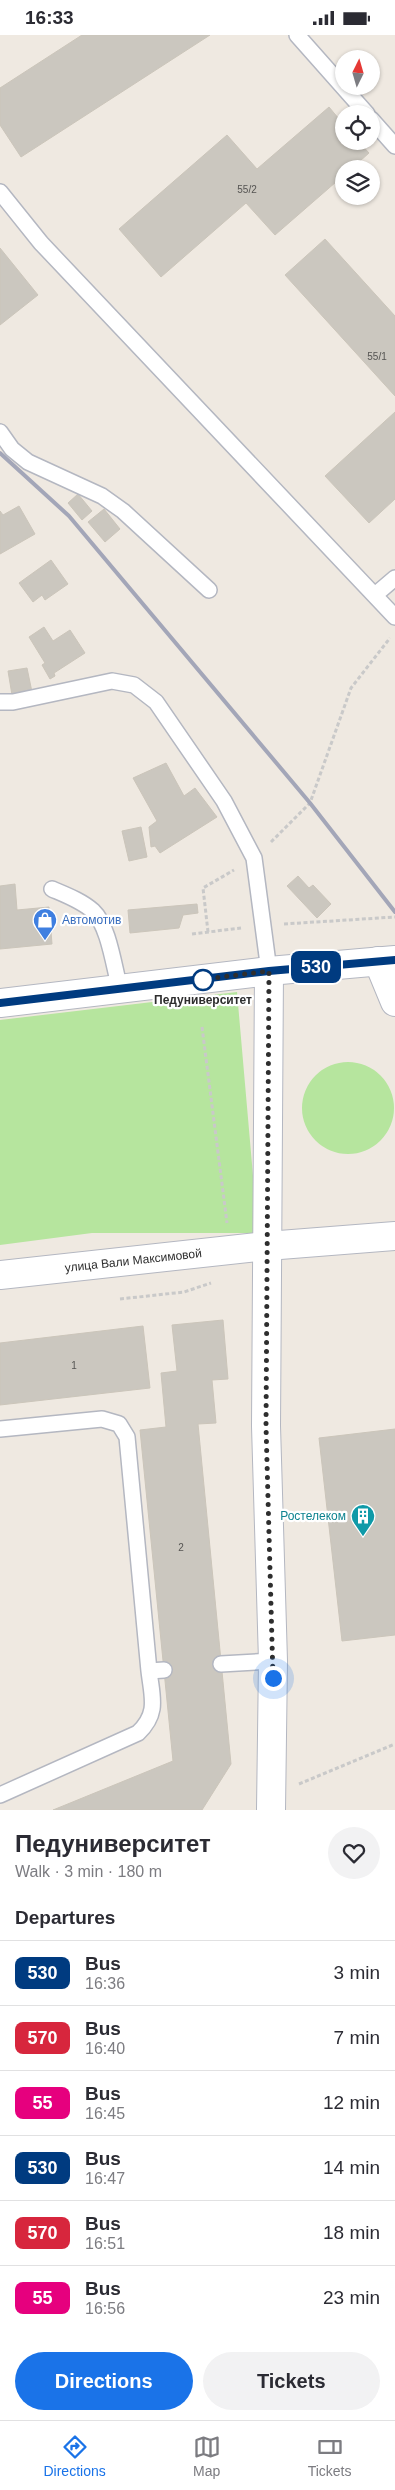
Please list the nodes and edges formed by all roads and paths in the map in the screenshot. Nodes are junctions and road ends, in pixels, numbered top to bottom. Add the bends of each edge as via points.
1 (297, 35) edge
2 (358, 105) edge
3 (380, 129) edge
4 (395, 146) edge
5 (0, 191) edge
6 (0, 432) edge
7 (395, 578) edge
8 (209, 590) dead end
9 (375, 595) junction
10 (395, 617) edge
11 (395, 631) edge
12 (0, 702) edge
13 (254, 858) junction
14 (52, 889) dead end
15 (395, 917) edge
16 (263, 926) junction
17 (208, 932) junction
18 (192, 934) dead end
19 (387, 961) edge
20 (269, 971) junction
21 (120, 989) junction
22 (395, 1002) edge
23 (0, 1003) edge
24 (202, 1027) dead end
25 (227, 1225) dead end
26 (395, 1235) edge
27 (267, 1246) junction
28 (0, 1275) edge
29 (217, 1281) dead end
30 (120, 1299) dead end
31 (0, 1429) edge
32 (273, 1661) junction
33 (222, 1664) dead end
34 (395, 1744) edge
35 (0, 1795) edge
36 (272, 1802) edge

1 - 2 lane
3 - 4 lane
5 - 9 lane via 41,243
6 - 8 lane via 12,449 28,462 102,496 123,511
7 - 9 lane
9 - 10 lane
11 - 13 path via 351,688 310,803
12 - 13 lane via 112,681 134,685 156,702 224,801
13 - 16 lane
13 - 17 path via 203,888
14 - 21 lane via 82,903 103,925
15 - 16 path
16 - 17 path
16 - 20 lane
17 - 18 path
19 - 20 main road
19 - 22 main road
20 - 21 main road
20 - 27 main road
21 - 23 main road
24 - 25 path
26 - 27 main road, улица Вали Максимовой
27 - 28 main road, улица Вали Максимовой
27 - 32 main road via 266,1426
29 - 30 path via 184,1292
31 - 35 lane via 102,1419 119,1424 126,1437 157,1670 154,1710 138,1733
32 - 33 lane
32 - 36 main road
34 - 36 path

